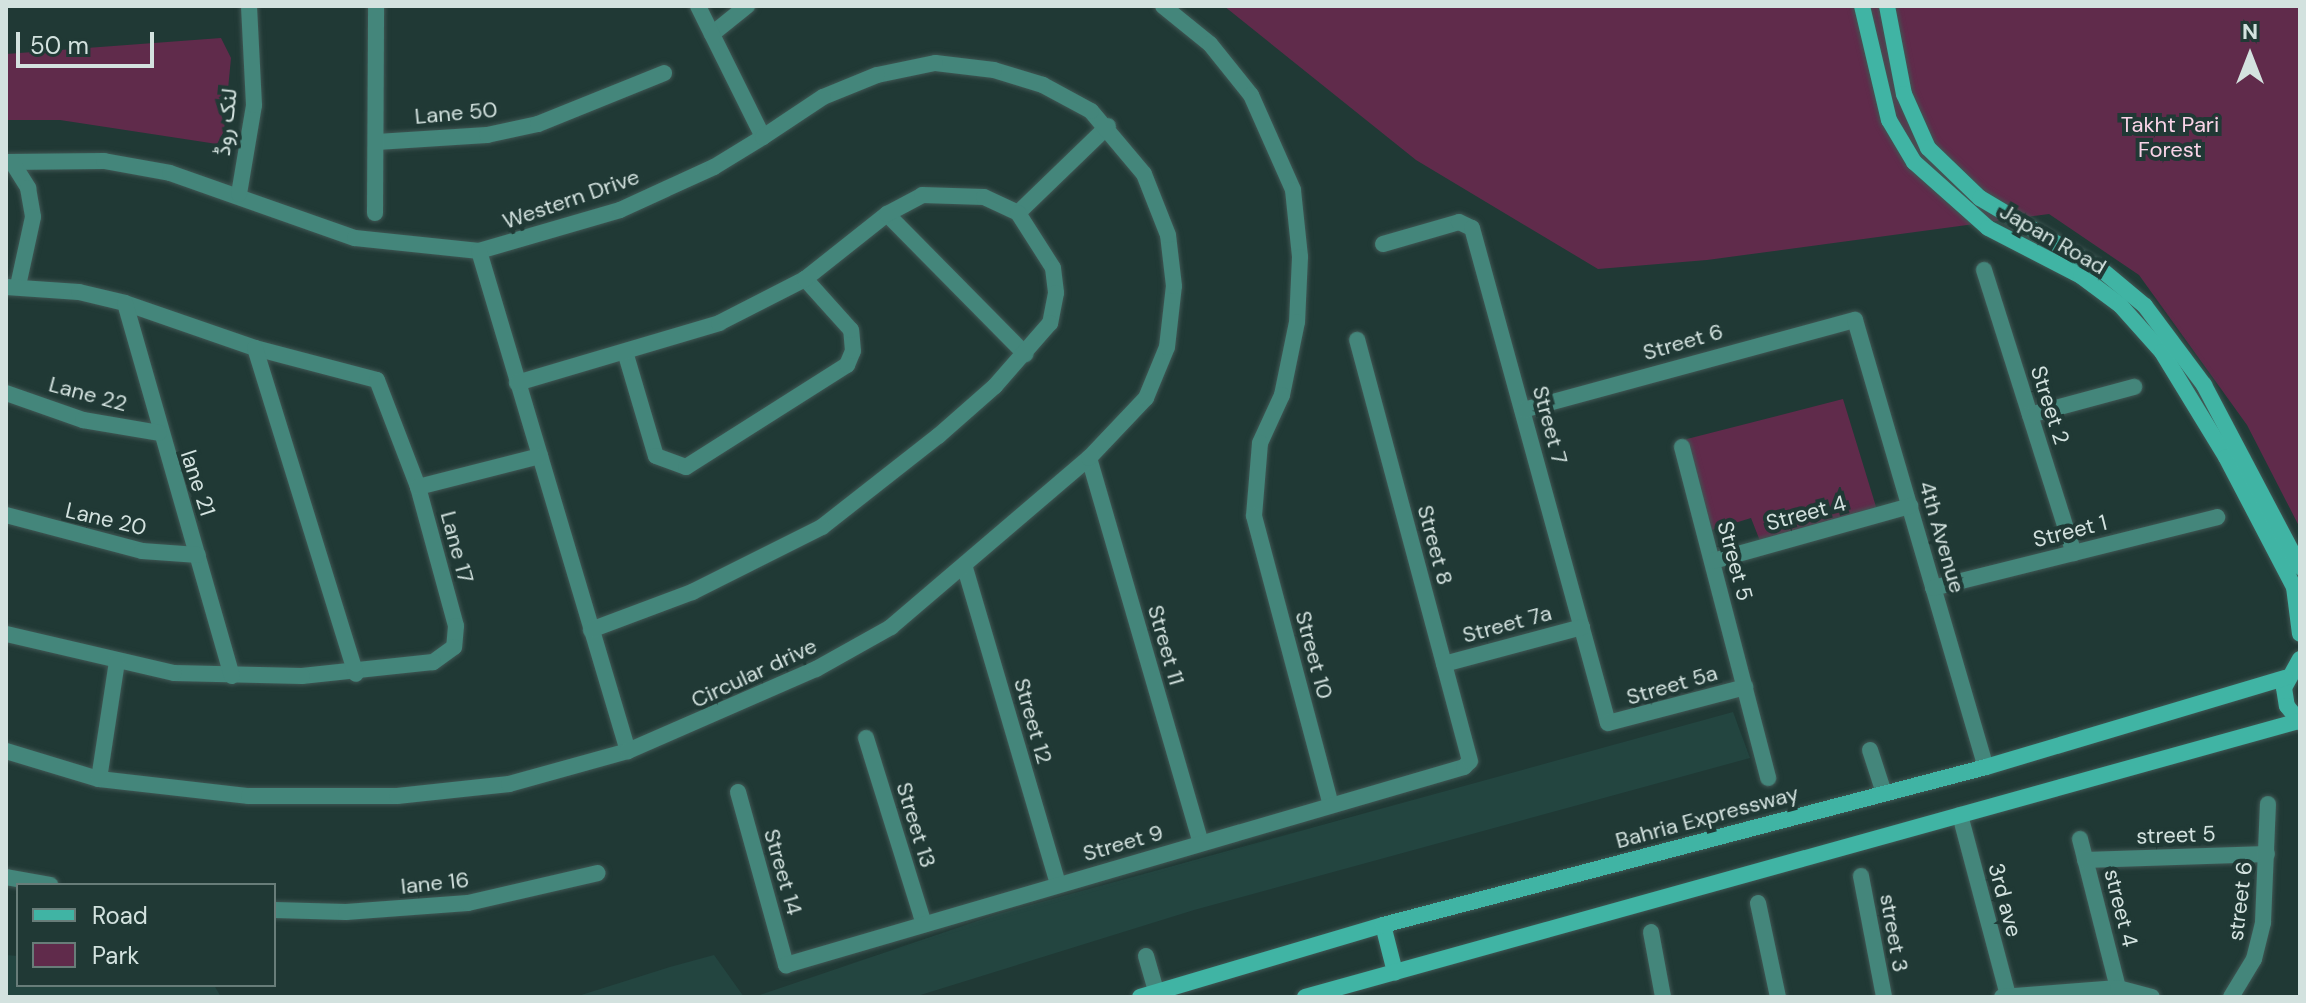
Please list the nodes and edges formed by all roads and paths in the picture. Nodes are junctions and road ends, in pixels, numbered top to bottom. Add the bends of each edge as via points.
1 (249, 6) edge
2 (376, 6) edge
3 (698, 6) edge
4 (747, 6) edge
5 (1163, 6) edge
6 (1862, 6) edge
7 (1887, 6) edge
8 (712, 34) junction
9 (664, 73) dead end
10 (1108, 126) junction
11 (763, 137) junction
12 (377, 142) junction
13 (9, 162) edge
14 (239, 194) junction
15 (375, 213) dead end
16 (1018, 213) junction
17 (887, 214) junction
18 (1383, 244) dead end
19 (479, 251) junction
20 (1984, 270) dead end
21 (805, 279) junction
22 (12, 287) edge
23 (125, 303) junction
24 (1855, 320) joint
25 (1357, 340) dead end
26 (255, 348) junction
27 (1025, 354) junction
28 (626, 355) junction
29 (517, 383) junction
30 (2134, 387) dead end
31 (6, 393) edge
32 (1523, 410) junction
33 (2030, 415) junction
34 (159, 433) junction
35 (1682, 447) dead end
36 (540, 456) junction
37 (1089, 458) junction
38 (418, 487) junction
39 (1910, 506) junction
40 (6, 515) edge
41 (2217, 517) dead end
42 (2074, 553) junction
43 (198, 555) junction
44 (1713, 561) junction
45 (2300, 567) edge
46 (965, 568) junction
47 (1933, 588) junction
48 (1582, 627) junction
49 (591, 630) junction
50 (6, 634) edge
51 (2300, 634) edge
52 (2300, 659) edge
53 (117, 661) junction
54 (1444, 664) junction
55 (356, 674) junction
56 (232, 676) junction
57 (2285, 678) junction
58 (1745, 687) junction
59 (2299, 721) edge
60 (1611, 725) joint
61 (866, 738) dead end
62 (1870, 750) dead end
63 (6, 751) edge
64 (628, 751) junction
65 (1470, 761) joint
66 (1986, 767) junction
67 (1768, 778) dead end
68 (99, 779) junction
69 (738, 792) dead end
70 (1884, 793) junction
71 (2268, 804) dead end
72 (1331, 805) junction
73 (1960, 815) junction
74 (2080, 839) dead end
75 (1201, 843) junction
76 (2267, 854) junction
77 (2085, 860) junction
78 (598, 873) dead end
79 (1861, 876) dead end
80 (6, 877) edge
81 (39, 883) edge
82 (1058, 885) junction
83 (1758, 903) dead end
84 (276, 910) edge
85 (924, 924) junction
86 (1383, 925) junction
87 (1651, 932) dead end
88 (1146, 956) dead end
89 (786, 965) joint
90 (1395, 972) junction
91 (2118, 988) junction
92 (1148, 994) edge
93 (2005, 996) edge
94 (1305, 997) edge
95 (1663, 997) edge
96 (1778, 997) edge
97 (1884, 997) edge
98 (2152, 997) edge
99 (2231, 997) edge

1 - 14 street, لنک روڈ via 254,105
2 - 12 street
3 - 8 street
4 - 8 street
5 - 72 street, Street 10 via 1210,44 1251,95 1293,190 1300,257 1297,322 1282,395 1260,443 1254,516
6 - 51 main road, Japan Road via 1889,120 1914,162 1988,228 2081,276 2110,298 2162,352 2226,457 2294,587
7 - 45 main road, Japan Road via 1904,94 1928,148 1980,198 2103,271 2145,306 2204,385
8 - 11 street
9 - 12 street, Lane 50 via 538,124 487,135
10 - 11 street, Western Drive via 1043,85 994,70 935,63 877,75 823,97
10 - 16 street
10 - 37 street, Circular drive via 1144,174 1168,235 1174,286 1167,347 1146,398
11 - 19 street, Western Drive via 714,167 620,210
12 - 15 street
13 - 14 street, Western Drive via 104,161 170,173
13 - 22 street, Lane 17 via 28,188 33,217
14 - 19 street, Western Drive via 355,238
16 - 17 street via 984,197 956,194 922,195
16 - 27 street via 1045,251 1056,293 1050,323
17 - 21 street
17 - 27 street
18 - 32 street, Street 7 via 1468,222
19 - 29 street
20 - 33 street, Street 2
21 - 28 street via 719,323
21 - 28 street via 851,330 853,351 847,365 686,467 656,456
22 - 23 street, Lane 17
23 - 26 street, Lane 17
23 - 34 street, lane 21
24 - 32 street, Street 6
24 - 39 street, 4th Avenue
25 - 54 street, Street 8
26 - 38 street, Lane 17 via 377,380
26 - 55 street
27 - 49 street via 938,436 822,527 692,592
28 - 29 street
29 - 36 street
30 - 33 street
31 - 34 street, Lane 22 via 83,420
32 - 48 street, Street 7
33 - 42 street, Street 2
34 - 43 street, lane 21
35 - 44 street, Street 5
36 - 38 street
36 - 49 street
37 - 46 street, Circular drive
37 - 75 street, Street 11
38 - 55 street, Lane 17 via 456,626 454,647 433,662
39 - 44 street, Street 4
39 - 47 street, 4th Avenue
40 - 43 street, Lane 20 via 142,551
41 - 42 street, Street 1
42 - 47 street, Street 1
43 - 56 street, lane 21
44 - 58 street, Street 5
46 - 64 street, Circular drive via 891,627 816,669
46 - 82 street, Street 12
47 - 66 street, 4th Avenue
48 - 54 street, Street 7a
48 - 60 street, Street 7
49 - 64 street
50 - 53 street, Lane 17
52 - 57 main road
53 - 56 street, Lane 17 via 174,673
53 - 68 street
54 - 65 street, Street 8
55 - 56 street, Lane 17
57 - 59 main road via 2287,706
57 - 66 main road, Bahria Expressway
58 - 60 street, Street 5a
58 - 67 street, Street 5
59 - 73 main road
61 - 85 street, Street 13
62 - 70 street
63 - 68 street, Circular drive
64 - 68 street, Circular drive via 509,784 397,796 249,796
65 - 72 street, Street 9
66 - 70 main road, Bahria Expressway
69 - 89 street, Street 14
70 - 86 main road, Bahria Expressway
71 - 76 street, street 6
72 - 75 street, Street 9
73 - 90 main road
73 - 93 street, 3rd ave
74 - 77 street, street 4
75 - 82 street, Street 9
76 - 77 street, street 5
76 - 99 street, street 6 via 2257,946
77 - 91 street, street 4
78 - 84 street, lane 16 via 468,903 346,912
79 - 97 street, street 3
80 - 81 street
82 - 85 street, Street 9
83 - 96 street
85 - 89 street, Street 9
86 - 90 main road
86 - 92 main road, Bahria Expressway
87 - 95 street
88 - 92 street
90 - 94 main road
91 - 93 street
91 - 98 street

